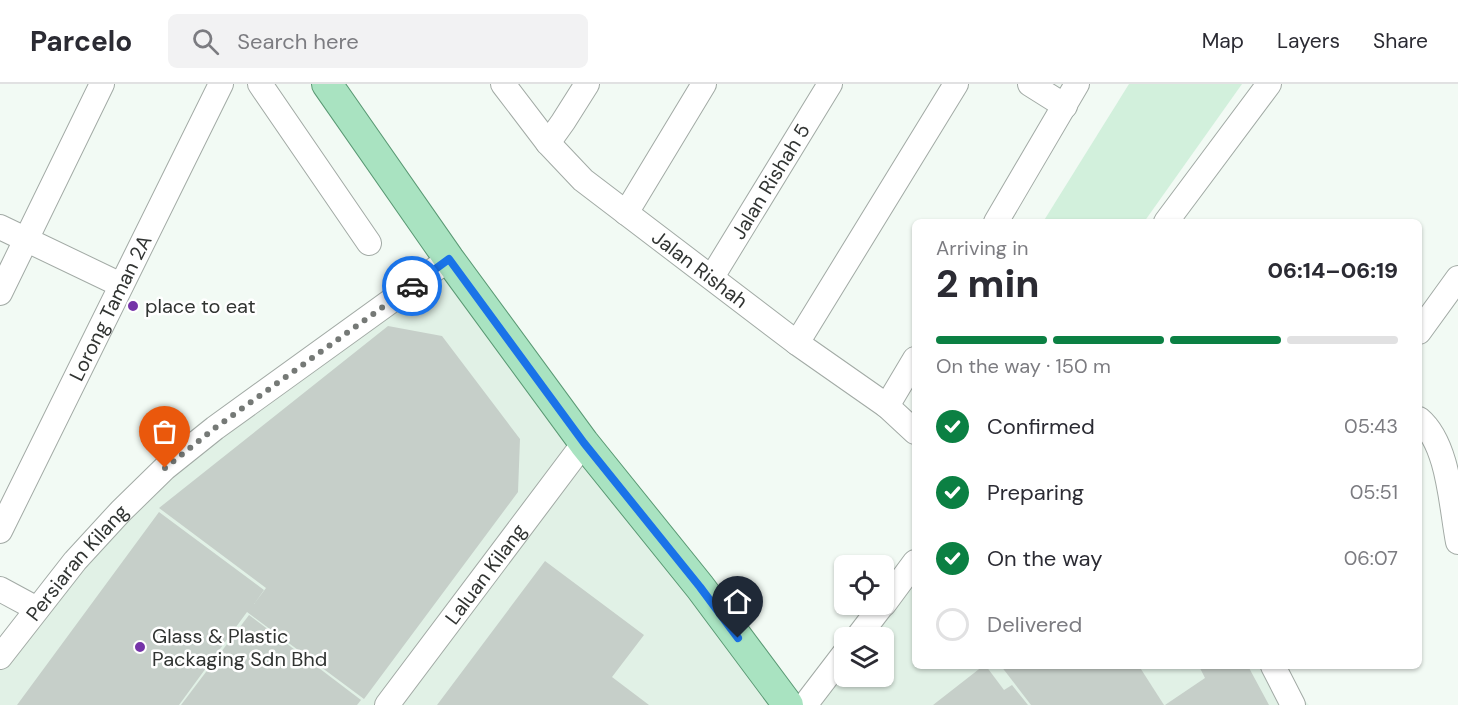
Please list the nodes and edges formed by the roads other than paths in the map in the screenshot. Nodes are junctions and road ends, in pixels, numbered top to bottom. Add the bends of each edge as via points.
1 (102, 84) edge
2 (221, 84) edge
3 (260, 84) edge
4 (327, 84) edge
5 (504, 84) edge
6 (587, 84) edge
7 (704, 84) edge
8 (830, 84) edge
9 (956, 84) edge
10 (1030, 84) edge
11 (1077, 84) edge
12 (1269, 84) edge
13 (1065, 106) junction
14 (548, 143) junction
15 (626, 213) junction
16 (998, 219) edge
17 (1169, 219) edge
18 (0, 227) edge
19 (26, 240) junction
20 (369, 243) dead end
21 (449, 259) junction
22 (712, 277) junction
23 (1458, 278) edge
24 (122, 285) junction
25 (0, 293) edge
26 (1422, 328) edge
27 (797, 343) junction
28 (912, 364) edge
29 (887, 406) junction
30 (1422, 422) edge
31 (912, 429) edge
32 (584, 443) junction
33 (0, 531) edge
34 (1458, 542) edge
35 (912, 566) edge
36 (0, 589) edge
37 (894, 590) edge
38 (37, 609) junction
39 (875, 615) edge
40 (865, 627) edge
41 (0, 657) edge
42 (834, 667) edge
43 (1275, 669) edge
44 (387, 705) edge
45 (789, 705) edge
46 (805, 705) edge
47 (1293, 705) edge

1 - 19 street
2 - 24 street, Lorong Taman 2A
3 - 20 street
4 - 21 main road
5 - 14 street, Jalan Rishah
6 - 14 street
7 - 15 street
8 - 22 street, Jalan Rishah 5
9 - 27 street
10 - 13 street
11 - 13 street
12 - 17 street
13 - 16 street
14 - 15 street, Jalan Rishah via 583,180
15 - 22 street, Jalan Rishah
18 - 19 street
19 - 24 street
19 - 25 street
21 - 32 main road
21 - 38 street, Persiaran Kilang via 165,468 75,561
22 - 27 street, Jalan Rishah
23 - 26 street
24 - 33 street, Lorong Taman 2A
27 - 29 street, Jalan Rishah
28 - 29 street
29 - 31 street, Jalan Rishah
30 - 34 street via 1436,438 1443,461
32 - 44 street, Laluan Kilang
32 - 45 main road
35 - 37 street
36 - 38 street
38 - 41 street, Persiaran Kilang
39 - 40 street
42 - 46 street
43 - 47 street

